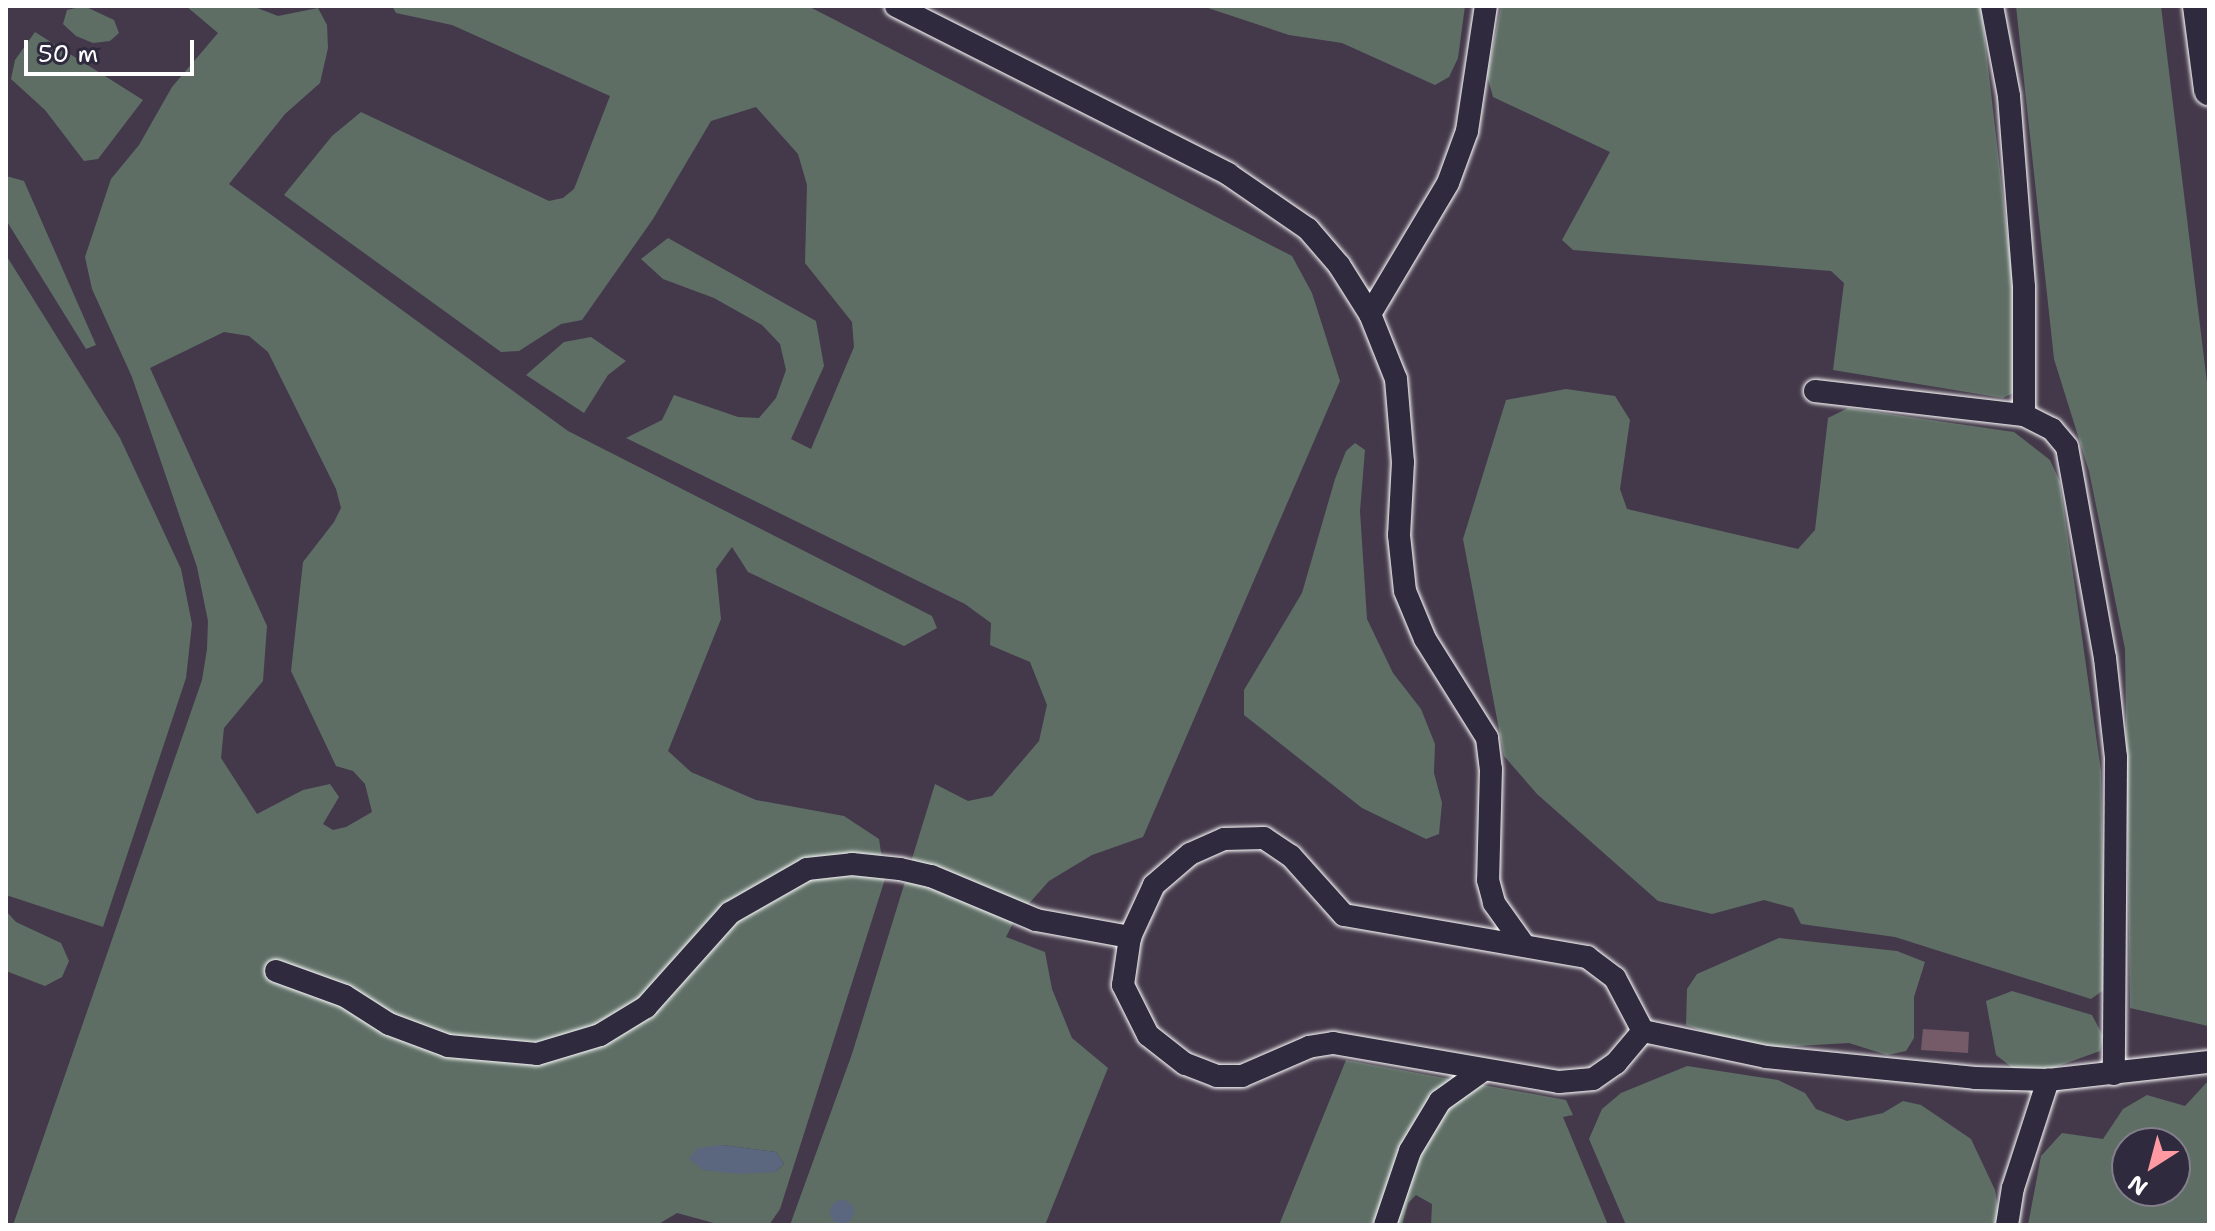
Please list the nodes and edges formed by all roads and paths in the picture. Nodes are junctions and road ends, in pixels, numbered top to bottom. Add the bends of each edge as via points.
1 (896, 6) edge
2 (1486, 6) edge
3 (1992, 6) edge
4 (2198, 6) edge
5 (2209, 90) edge
6 (1370, 314) junction
7 (1815, 391) dead end
8 (2024, 415) junction
9 (1130, 937) junction
10 (1524, 945) junction
11 (276, 971) dead end
12 (1643, 1031) junction
13 (2209, 1062) edge
14 (1482, 1071) junction
15 (2114, 1074) junction
16 (2048, 1080) junction
17 (1385, 1225) edge
18 (2007, 1225) edge

1 - 6 lane via 1228,174 1282,208 1339,265
2 - 6 lane via 1467,131 1448,183
3 - 8 lane via 2009,96 2023,273
4 - 5 main road
6 - 10 lane via 1396,379 1402,420 1399,535 1405,591 1425,639 1487,738 1488,880 1494,903
7 - 8 lane
8 - 15 lane via 2052,429 2067,447 2105,658 2116,757
9 - 10 lane via 1154,885 1190,854 1224,839 1264,838 1291,856 1344,915
9 - 11 lane via 1036,920 931,876 900,869 852,864 807,869 730,913 646,1007 600,1035 537,1054 448,1046 389,1024 345,996
9 - 14 lane via 1123,985 1148,1035 1185,1064 1217,1076 1242,1076 1309,1047 1333,1043
10 - 12 lane via 1587,957 1615,978
12 - 14 lane via 1616,1063 1593,1079 1559,1082
12 - 16 lane via 1766,1057 1961,1077
13 - 15 lane
14 - 17 lane via 1440,1101 1410,1151
15 - 16 lane
16 - 18 lane via 2013,1188

